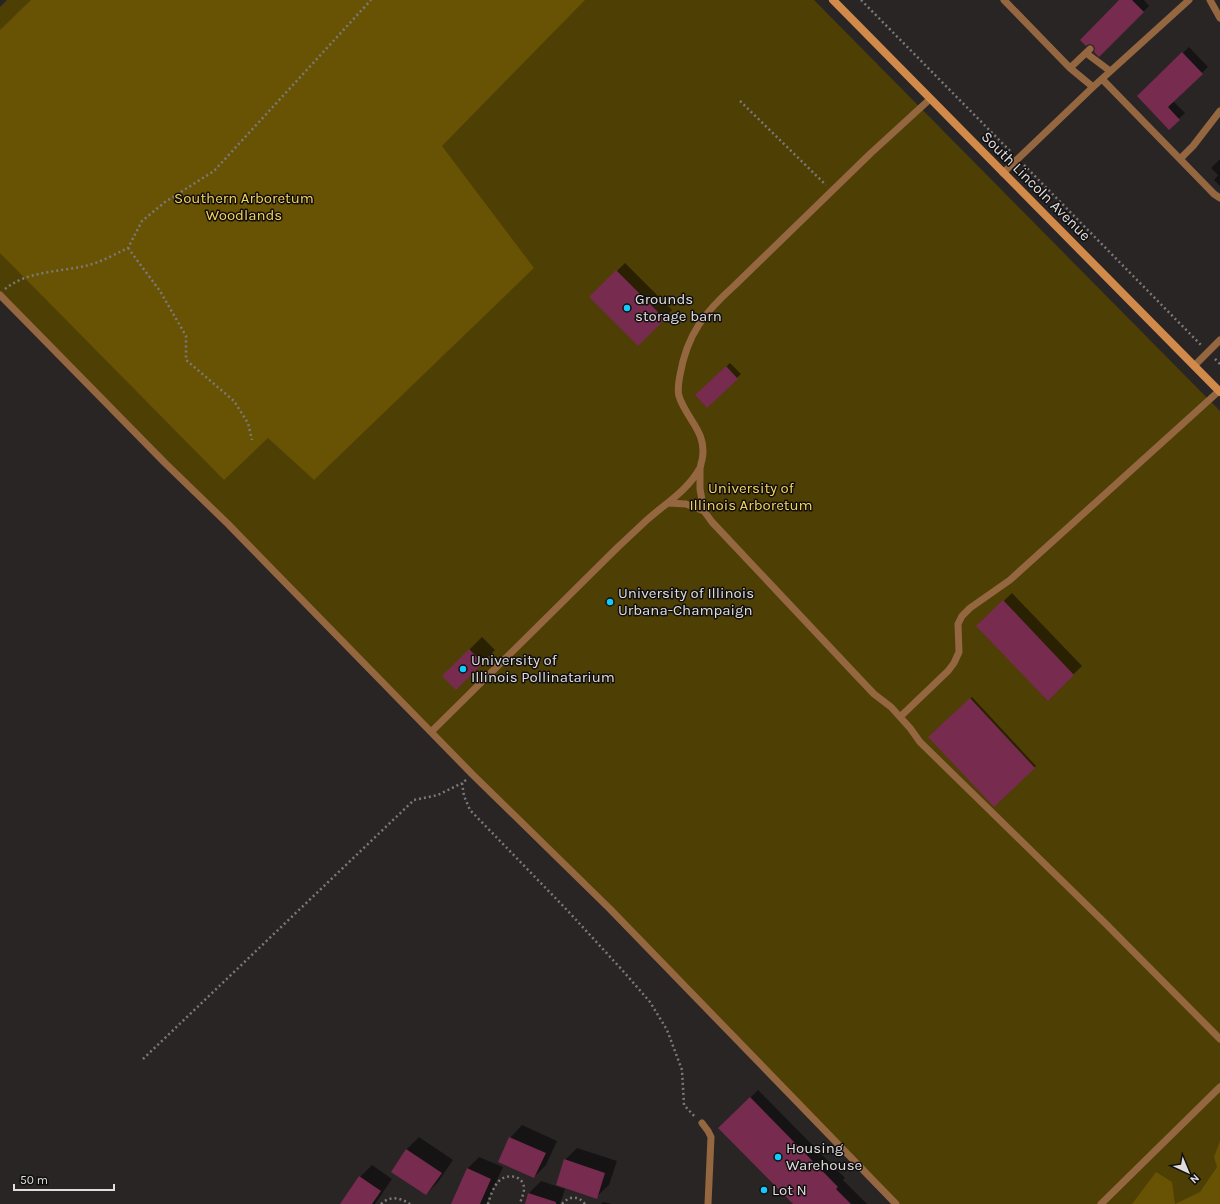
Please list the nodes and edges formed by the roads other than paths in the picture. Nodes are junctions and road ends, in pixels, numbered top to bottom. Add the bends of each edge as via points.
1 (833, 0) edge
2 (1004, 0) edge
3 (1189, 0) edge
4 (1210, 0) edge
5 (1220, 18) edge
6 (1070, 68) junction
7 (1110, 71) junction
8 (1102, 79) junction
9 (1093, 87) junction
10 (930, 99) junction
11 (1220, 111) edge
12 (1180, 159) junction
13 (1003, 173) junction
14 (1220, 198) edge
15 (0, 294) edge
16 (1220, 340) edge
17 (1194, 366) junction
18 (1219, 392) edge
19 (700, 468) junction
20 (668, 503) junction
21 (704, 511) junction
22 (900, 716) junction
23 (431, 732) junction
24 (1220, 1039) edge
25 (1220, 1087) edge
26 (702, 1124) road end
27 (708, 1204) edge
28 (896, 1204) edge
29 (1101, 1204) edge

1 - 10 main road, South Lincoln Avenue
2 - 6 lane
3 - 7 lane
4 - 5 lane
6 - 7 lane via 1088,51
6 - 9 lane
7 - 8 lane
8 - 9 lane
8 - 12 lane
9 - 13 lane
10 - 13 main road, South Lincoln Avenue
10 - 19 lane via 714,305 698,325 689,343 678,387 679,395 702,439 703,454
11 - 12 lane
12 - 14 lane
13 - 17 main road, South Lincoln Avenue
15 - 23 lane
16 - 17 lane
17 - 18 main road, South Lincoln Avenue
18 - 22 lane via 1010,580 962,616 958,624 959,652 954,663
19 - 20 lane
19 - 21 lane
20 - 21 lane via 686,504
20 - 23 lane via 648,519
21 - 22 lane via 874,694
22 - 24 lane via 920,742
23 - 28 lane via 610,909
25 - 29 lane
26 - 27 lane via 711,1137

